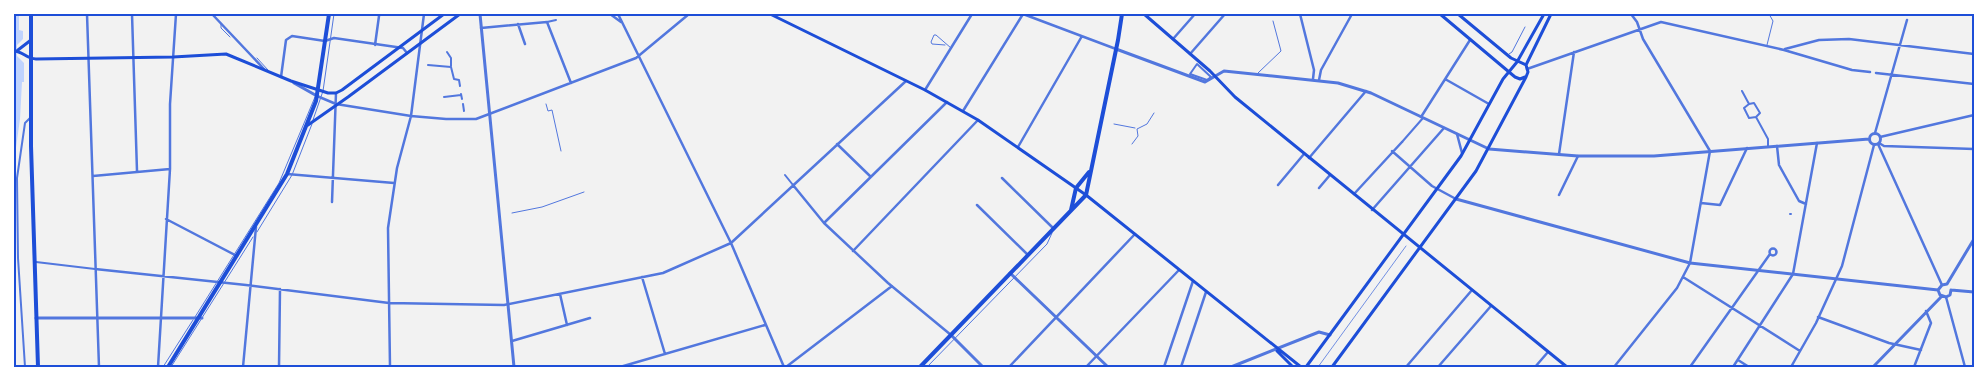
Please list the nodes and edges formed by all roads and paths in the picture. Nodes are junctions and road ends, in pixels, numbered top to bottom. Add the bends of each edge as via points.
1 (31, 14) edge
2 (87, 14) edge
3 (132, 14) edge
4 (176, 14) edge
5 (212, 14) edge
6 (329, 14) edge
7 (334, 14) edge
8 (424, 14) edge
9 (444, 14) edge
10 (460, 14) edge
11 (480, 14) edge
12 (610, 14) edge
13 (618, 14) edge
14 (689, 14) edge
15 (770, 14) edge
16 (972, 14) edge
17 (1023, 14) edge
18 (1126, 14) edge
19 (1144, 14) edge
20 (1196, 14) edge
21 (1226, 14) edge
22 (1300, 14) edge
23 (1352, 14) edge
24 (1440, 14) edge
25 (1458, 14) edge
26 (1544, 14) edge
27 (1551, 14) edge
28 (1630, 14) edge
29 (1769, 14) edge
30 (379, 16) dead end
31 (1122, 16) edge
32 (556, 20) dead end
33 (1906, 20) dead end
34 (1273, 21) dead end
35 (547, 22) junction
36 (221, 23) junction
37 (518, 24) junction
38 (623, 24) junction
39 (1525, 27) dead end
40 (481, 28) junction
41 (1639, 29) junction
42 (421, 31) junction
43 (433, 34) junction
44 (1082, 36) junction
45 (230, 37) dead end
46 (331, 38) junction
47 (436, 38) dead end
48 (1173, 39) junction
49 (31, 40) junction
50 (1470, 40) junction
51 (326, 41) junction
52 (420, 44) junction
53 (525, 44) dead end
54 (945, 44) junction
55 (1900, 44) junction
56 (375, 45) junction
57 (1767, 46) junction
58 (398, 48) junction
59 (951, 48) junction
60 (1116, 49) junction
61 (1784, 50) junction
62 (16, 51) edge
63 (447, 52) dead end
64 (1574, 52) junction
65 (407, 53) junction
66 (1190, 54) junction
67 (1974, 54) edge
68 (1508, 55) junction
69 (639, 56) junction
70 (173, 57) junction
71 (89, 58) junction
72 (134, 58) junction
73 (257, 58) dead end
74 (31, 59) junction
75 (1517, 62) junction
76 (428, 64) dead end
77 (451, 67) junction
78 (1527, 67) junction
79 (265, 70) junction
80 (1314, 70) junction
81 (1321, 70) junction
82 (1509, 72) junction
83 (1870, 72) dead end
84 (271, 73) junction
85 (1876, 73) dead end
86 (1258, 74) junction
87 (1892, 74) junction
88 (1214, 76) junction
89 (1526, 76) junction
90 (282, 77) junction
91 (1313, 79) junction
92 (1204, 80) joint
93 (1319, 80) junction
94 (1445, 80) junction
95 (906, 81) junction
96 (291, 82) junction
97 (571, 84) junction
98 (1974, 84) edge
99 (460, 86) dead end
100 (320, 90) junction
101 (925, 90) junction
102 (1366, 91) junction
103 (1742, 91) dead end
104 (336, 93) junction
105 (318, 96) junction
106 (444, 97) dead end
107 (462, 99) dead end
108 (947, 102) junction
109 (336, 104) junction
110 (463, 104) dead end
111 (546, 104) dead end
112 (1489, 104) junction
113 (1749, 104) junction
114 (963, 110) junction
115 (464, 111) dead end
116 (1154, 113) dead end
117 (489, 114) junction
118 (32, 115) junction
119 (1974, 115) edge
120 (411, 116) junction
121 (1756, 117) junction
122 (1422, 118) junction
123 (978, 120) junction
124 (313, 121) junction
125 (308, 124) junction
126 (1114, 124) dead end
127 (1444, 128) junction
128 (1137, 129) junction
129 (1875, 133) junction
130 (1457, 134) junction
131 (1880, 137) junction
132 (1869, 139) junction
133 (1470, 140) junction
134 (1402, 142) joint
135 (1817, 143) junction
136 (837, 144) junction
137 (1132, 144) dead end
138 (1877, 144) junction
139 (1018, 146) junction
140 (1768, 146) junction
141 (1777, 146) junction
142 (1747, 148) junction
143 (1488, 149) junction
144 (1974, 149) edge
145 (561, 150) dead end
146 (1392, 151) junction
147 (1710, 151) junction
148 (1462, 153) junction
149 (1304, 154) junction
150 (1559, 154) junction
151 (1578, 156) junction
152 (1309, 158) junction
153 (1410, 167) junction
154 (170, 169) junction
155 (1090, 171) junction
156 (136, 172) junction
157 (290, 175) junction
158 (785, 175) dead end
159 (1330, 175) junction
160 (93, 176) junction
161 (871, 176) junction
162 (333, 178) junction
163 (1002, 178) dead end
164 (394, 183) junction
165 (793, 185) junction
166 (1278, 185) dead end
167 (1076, 188) junction
168 (1319, 188) dead end
169 (1437, 190) junction
170 (584, 192) dead end
171 (1354, 194) junction
172 (1086, 195) junction
173 (1559, 195) dead end
174 (1456, 199) junction
175 (332, 202) dead end
176 (1701, 203) junction
177 (1806, 204) junction
178 (977, 205) dead end
179 (1071, 210) junction
180 (1372, 210) junction
181 (512, 213) dead end
182 (166, 219) junction
183 (824, 223) junction
184 (256, 226) junction
185 (1054, 229) junction
186 (1135, 234) junction
187 (255, 235) junction
188 (1403, 235) junction
189 (1974, 239) edge
190 (731, 243) junction
191 (1420, 248) junction
192 (853, 251) junction
193 (1770, 254) dead end
194 (236, 255) junction
195 (1028, 255) junction
196 (34, 261) junction
197 (1690, 263) junction
198 (95, 269) junction
199 (1180, 270) junction
200 (1757, 270) junction
201 (1010, 273) junction
202 (1792, 274) junction
203 (163, 276) junction
204 (1683, 276) junction
205 (642, 277) junction
206 (1014, 277) junction
207 (1835, 279) junction
208 (1193, 281) junction
209 (221, 282) junction
210 (1947, 284) junction
211 (249, 285) junction
212 (1942, 285) junction
213 (892, 286) junction
214 (280, 289) junction
215 (1472, 290) junction
216 (1938, 290) junction
217 (1951, 290) junction
218 (1206, 292) junction
219 (1974, 292) edge
220 (560, 294) junction
221 (1944, 297) junction
222 (389, 303) junction
223 (508, 305) junction
224 (1491, 306) junction
225 (1731, 307) junction
226 (1926, 311) junction
227 (1818, 317) junction
228 (36, 318) junction
229 (97, 318) junction
230 (160, 318) junction
231 (198, 318) junction
232 (590, 318) dead end
233 (1057, 318) junction
234 (567, 325) junction
235 (765, 325) junction
236 (1760, 326) junction
237 (1330, 335) junction
238 (953, 337) junction
239 (512, 341) junction
240 (1894, 344) junction
241 (1276, 348) junction
242 (1921, 350) junction
243 (1800, 351) junction
244 (1548, 352) junction
245 (665, 354) junction
246 (1096, 356) junction
247 (1738, 360) junction
248 (1286, 361) junction
249 (25, 367) edge
250 (38, 367) edge
251 (99, 367) edge
252 (158, 367) edge
253 (163, 367) edge
254 (168, 367) edge
255 (172, 367) edge
256 (243, 367) edge
257 (279, 367) edge
258 (390, 367) edge
259 (514, 367) edge
260 (620, 367) edge
261 (785, 367) edge
262 (920, 367) edge
263 (928, 367) edge
264 (983, 367) edge
265 (1009, 367) edge
266 (1086, 367) edge
267 (1108, 367) edge
268 (1164, 367) edge
269 (1181, 367) edge
270 (1231, 367) edge
271 (1288, 367) edge
272 (1293, 367) edge
273 (1301, 367) edge
274 (1306, 367) edge
275 (1332, 367) edge
276 (1406, 367) edge
277 (1438, 367) edge
278 (1534, 367) edge
279 (1567, 367) edge
280 (1614, 367) edge
281 (1690, 367) edge
282 (1733, 367) edge
283 (1749, 367) edge
284 (1791, 367) edge
285 (1873, 367) edge
286 (1914, 367) edge
287 (1965, 367) edge

1 - 49 main road
2 - 71 street
3 - 72 street
4 - 70 street
5 - 36 street
6 - 51 main road
7 - 46 lane
8 - 42 street
9 - 42 main road
10 - 43 main road
11 - 40 street
12 - 38 street
13 - 38 street
14 - 69 street
15 - 95 main road
16 - 59 street
17 - 44 street
17 - 114 street
18 - 31 main road
19 - 48 main road
20 - 48 street
21 - 66 street
22 - 80 street
23 - 81 street
24 - 50 main road
25 - 68 main road
26 - 75 main road
27 - 78 main road
28 - 41 street
29 - 57 lane via 1773,21
30 - 56 street
31 - 60 main road
32 - 35 street
33 - 55 street
34 - 86 lane via 1281,51
35 - 37 street
35 - 97 street
36 - 45 lane via 221,28
36 - 79 street
37 - 40 street
37 - 53 street
38 - 69 street
39 - 68 lane
40 - 117 street
41 - 57 street via 1661,22
41 - 64 street
41 - 147 street
42 - 52 street
42 - 58 main road
43 - 47 street
43 - 52 main road
44 - 60 street
44 - 139 street
46 - 51 street
46 - 56 street
46 - 100 lane
48 - 66 main road
49 - 62 main road
49 - 74 main road
50 - 82 main road
50 - 94 street
51 - 90 street via 292,36 286,40
51 - 100 main road
52 - 65 main road
52 - 120 street
54 - 54 lane via 936,35 934,35 932,44
54 - 59 lane
55 - 61 street via 1826,39
55 - 67 street
55 - 87 street
56 - 58 street
57 - 61 street
58 - 65 street
58 - 104 main road
59 - 101 street
60 - 88 street via 1204,82
60 - 155 main road
61 - 83 street via 1852,70
62 - 74 main road
63 - 77 street
64 - 78 street
64 - 150 street
65 - 109 main road
66 - 88 main road
68 - 75 main road
69 - 97 street
69 - 190 street
70 - 72 main road
70 - 79 main road via 226,54
70 - 154 street
71 - 72 main road
71 - 74 main road
71 - 160 street
72 - 156 street
73 - 84 lane
74 - 118 main road
75 - 78 main road
75 - 82 main road
76 - 77 street
77 - 99 street
78 - 89 main road
79 - 84 main road
80 - 81 street
80 - 91 street
81 - 93 street
82 - 89 main road via 1516,78
82 - 112 main road
84 - 90 main road
85 - 87 street
86 - 88 street via 1224,71
86 - 91 street
87 - 98 street
87 - 129 street
88 - 149 main road via 1226,90
89 - 143 main road
90 - 96 main road
91 - 93 street
92 - 92 street via 1210,77 1197,64 1190,74
93 - 102 street
94 - 112 street
94 - 122 street
95 - 101 main road
95 - 136 street
96 - 100 main road
96 - 105 street
97 - 117 street
100 - 104 main road
100 - 105 main road
101 - 108 main road
102 - 122 street
102 - 152 street
103 - 113 street
104 - 109 street
105 - 109 street
105 - 124 lane
105 - 125 main road
105 - 194 lane via 284,172
106 - 107 street via 461,94
108 - 114 main road
108 - 161 street
109 - 120 street
109 - 124 main road
109 - 162 street
110 - 115 street
111 - 145 lane via 548,111 552,110
112 - 133 main road
113 - 121 street via 1754,103 1760,112
113 - 121 street via 1744,108 1749,118
114 - 123 main road
116 - 128 lane via 1147,124
117 - 120 street via 476,119
117 - 223 street
118 - 196 main road
118 - 249 street via 25,122 16,178
119 - 131 street
120 - 164 street
121 - 140 street
122 - 127 street
122 - 134 street
123 - 139 main road
123 - 192 street
124 - 125 main road
124 - 157 lane
125 - 157 main road
126 - 128 lane
127 - 130 street
127 - 153 street
128 - 137 lane via 1138,136
129 - 131 street
129 - 132 street
130 - 133 street
130 - 148 street
131 - 138 street
132 - 135 street
132 - 138 street
133 - 143 street
133 - 148 main road
134 - 146 street
135 - 141 street
135 - 177 street
136 - 161 street
136 - 165 street
138 - 144 street
138 - 207 street via 1842,266
138 - 212 street
139 - 167 main road
140 - 141 street
140 - 142 street
141 - 177 street via 1779,165 1798,201
142 - 147 street
142 - 176 street via 1720,205
143 - 150 street
143 - 174 main road
146 - 153 street
146 - 171 street
147 - 151 street via 1654,156
147 - 176 street
148 - 169 main road
149 - 152 main road
149 - 166 street
150 - 151 street
151 - 173 street
152 - 159 main road
153 - 169 street
153 - 180 street
154 - 156 street
154 - 182 street
155 - 167 main road
155 - 172 main road
156 - 160 street
157 - 162 street
157 - 184 main road
157 - 187 lane
158 - 165 street
159 - 168 street
159 - 171 main road
160 - 198 street
161 - 183 street
162 - 164 street
162 - 175 street
163 - 185 street
164 - 222 street via 388,228
165 - 183 street
165 - 190 street
167 - 172 main road
167 - 179 main road
169 - 174 street
169 - 188 main road
170 - 181 lane via 542,207
171 - 180 main road
172 - 179 main road
172 - 186 main road
174 - 191 main road
174 - 197 street
176 - 197 street
177 - 202 street
178 - 195 street
179 - 185 main road
180 - 188 main road
182 - 194 street
182 - 203 street
183 - 192 street
184 - 187 street
184 - 194 main road
185 - 195 main road
185 - 206 lane via 1047,244
186 - 199 main road
186 - 233 street
187 - 209 lane
187 - 211 street
188 - 191 main road
188 - 237 main road
189 - 210 street
190 - 205 street via 663,273
190 - 235 street
191 - 215 main road
191 - 275 main road
192 - 213 street
193 - 200 street
194 - 209 main road
195 - 201 main road
196 - 198 street
196 - 228 main road
197 - 200 street
197 - 204 street
198 - 203 street
198 - 229 street
199 - 208 main road
199 - 246 street
200 - 202 street
200 - 225 street
201 - 206 street
201 - 238 main road
202 - 207 street
202 - 236 street
203 - 209 street
203 - 230 street
204 - 225 street
204 - 280 street
205 - 220 street
205 - 245 street
206 - 233 street
206 - 238 lane
207 - 216 street
207 - 227 street
208 - 218 main road
208 - 268 street
209 - 211 street
209 - 231 main road
210 - 212 street
210 - 217 street
211 - 214 street
211 - 256 street
212 - 216 street
213 - 238 street
213 - 261 street
214 - 222 street
214 - 257 street
215 - 224 main road
215 - 276 street
216 - 221 street
217 - 219 street
217 - 221 street via 1950,295
218 - 241 main road
218 - 269 street
220 - 223 street
220 - 234 street
221 - 226 street
221 - 287 street
222 - 223 street
222 - 258 street
223 - 239 street
224 - 244 main road
224 - 277 street
225 - 236 street
225 - 281 street
226 - 240 street
226 - 242 street via 1931,323
227 - 240 street
227 - 243 street
228 - 229 street
228 - 250 main road
229 - 230 street
229 - 251 street
230 - 231 street
230 - 252 street
231 - 253 lane
231 - 254 main road
231 - 255 lane
232 - 234 street
233 - 246 street
233 - 265 street
234 - 239 street
235 - 245 street
235 - 261 street
236 - 243 street
236 - 247 street
237 - 241 street via 1320,332
237 - 274 main road
238 - 262 main road
238 - 263 lane
238 - 264 street
239 - 259 street
240 - 242 street
240 - 285 street
241 - 248 main road
241 - 270 street
241 - 273 main road
242 - 286 street
243 - 284 street
244 - 278 street
244 - 279 main road
245 - 260 street
246 - 266 street
246 - 267 street
247 - 282 street
247 - 283 street
248 - 271 main road
248 - 272 main road

